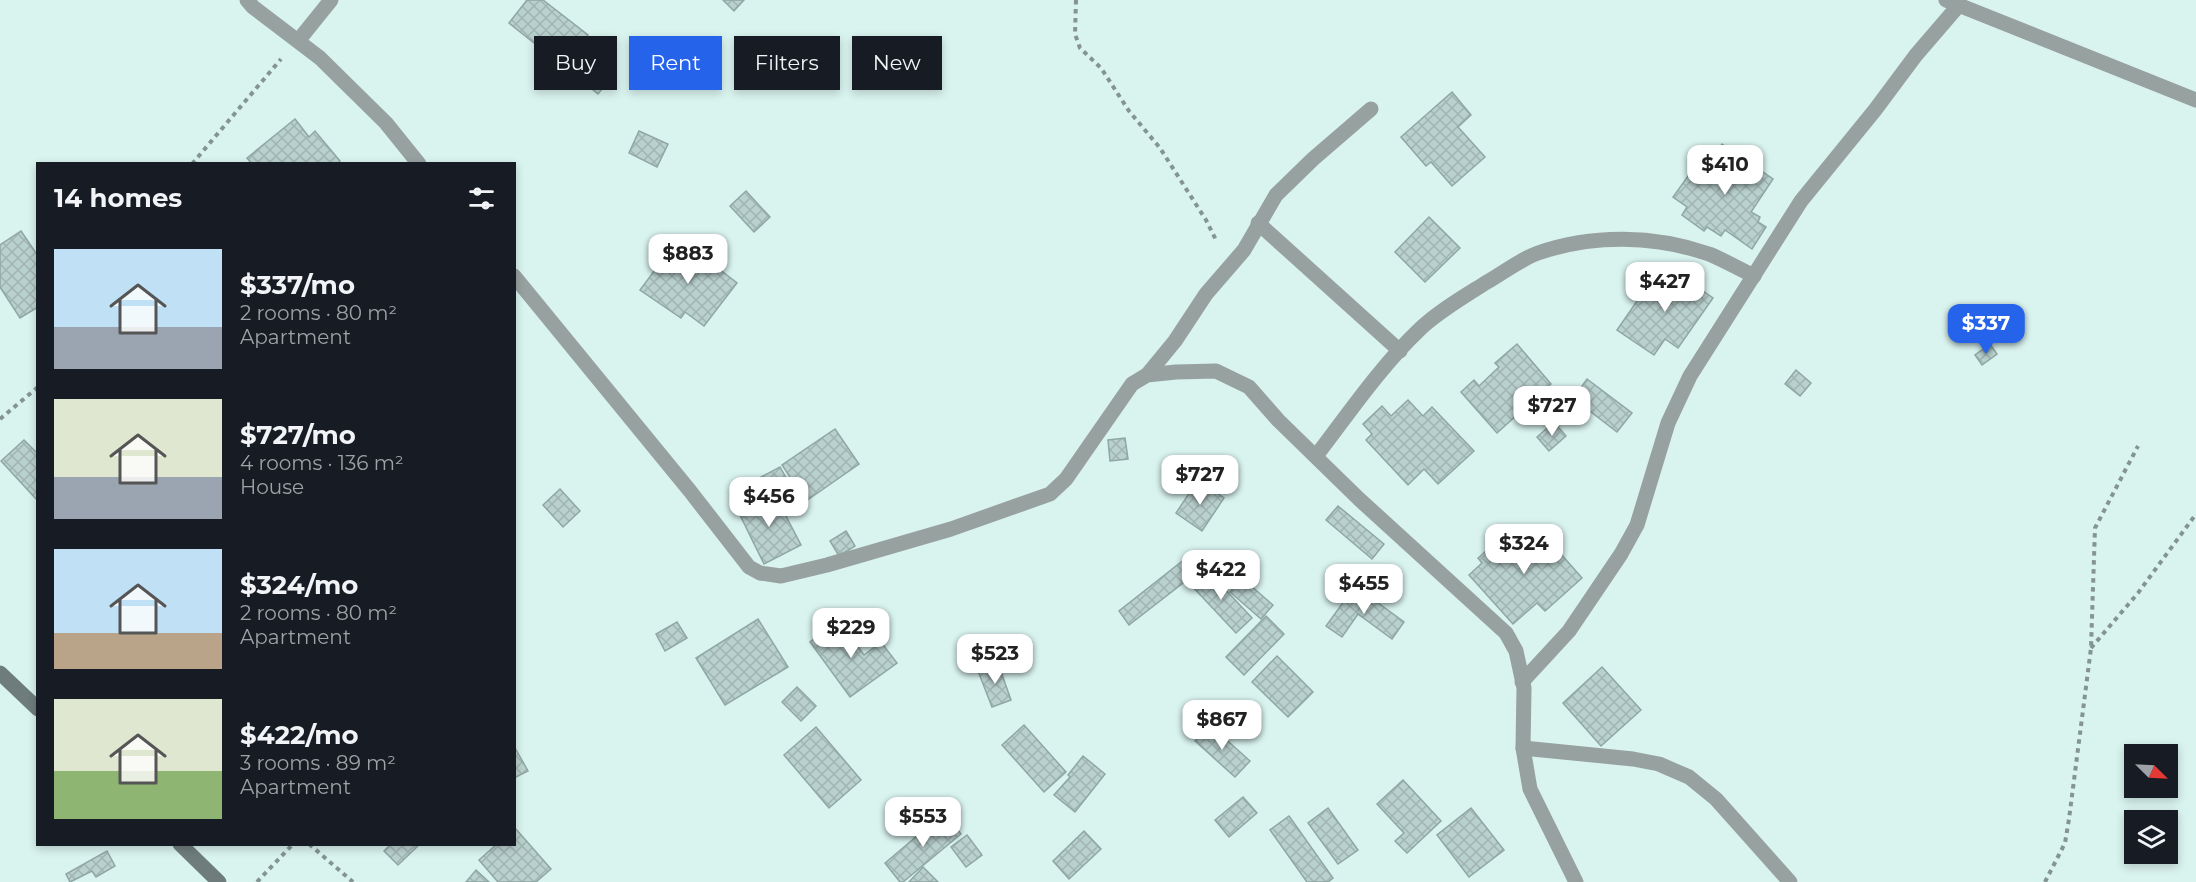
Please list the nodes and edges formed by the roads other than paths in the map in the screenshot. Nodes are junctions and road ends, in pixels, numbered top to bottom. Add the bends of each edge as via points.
1 (247, 0) edge
2 (331, 0) edge
3 (1952, 3) edge
4 (297, 40) junction
5 (2196, 100) edge
6 (1371, 109) dead end
7 (417, 162) edge
8 (1258, 223) junction
9 (1754, 276) junction
10 (516, 278) edge
11 (1400, 351) junction
12 (1147, 375) junction
13 (1316, 456) junction
14 (0, 673) edge
15 (1522, 682) junction
16 (36, 707) edge
17 (1523, 748) junction
18 (182, 846) edge
19 (219, 882) edge
20 (1576, 882) edge
21 (1790, 882) edge

1 - 4 street
2 - 4 street
3 - 5 street
3 - 9 street via 1875,110 1802,201
4 - 7 street via 386,123
6 - 8 street via 1276,195
8 - 11 street
8 - 12 street via 1244,250 1206,294
9 - 11 street via 1682,246 1629,238 1580,242 1537,253 1470,293 1421,328
9 - 15 street via 1690,376 1668,423 1637,525 1621,554 1569,631
10 - 12 street via 749,567 760,573 781,576 828,565 951,530 1050,495 1066,479 1132,384
11 - 13 street
12 - 13 street via 1216,371 1249,387
13 - 15 street via 1506,633 1516,651
14 - 16 main road
15 - 17 street
17 - 20 street via 1530,789
17 - 21 street via 1633,759 1659,764 1689,777 1716,799
18 - 19 main road

